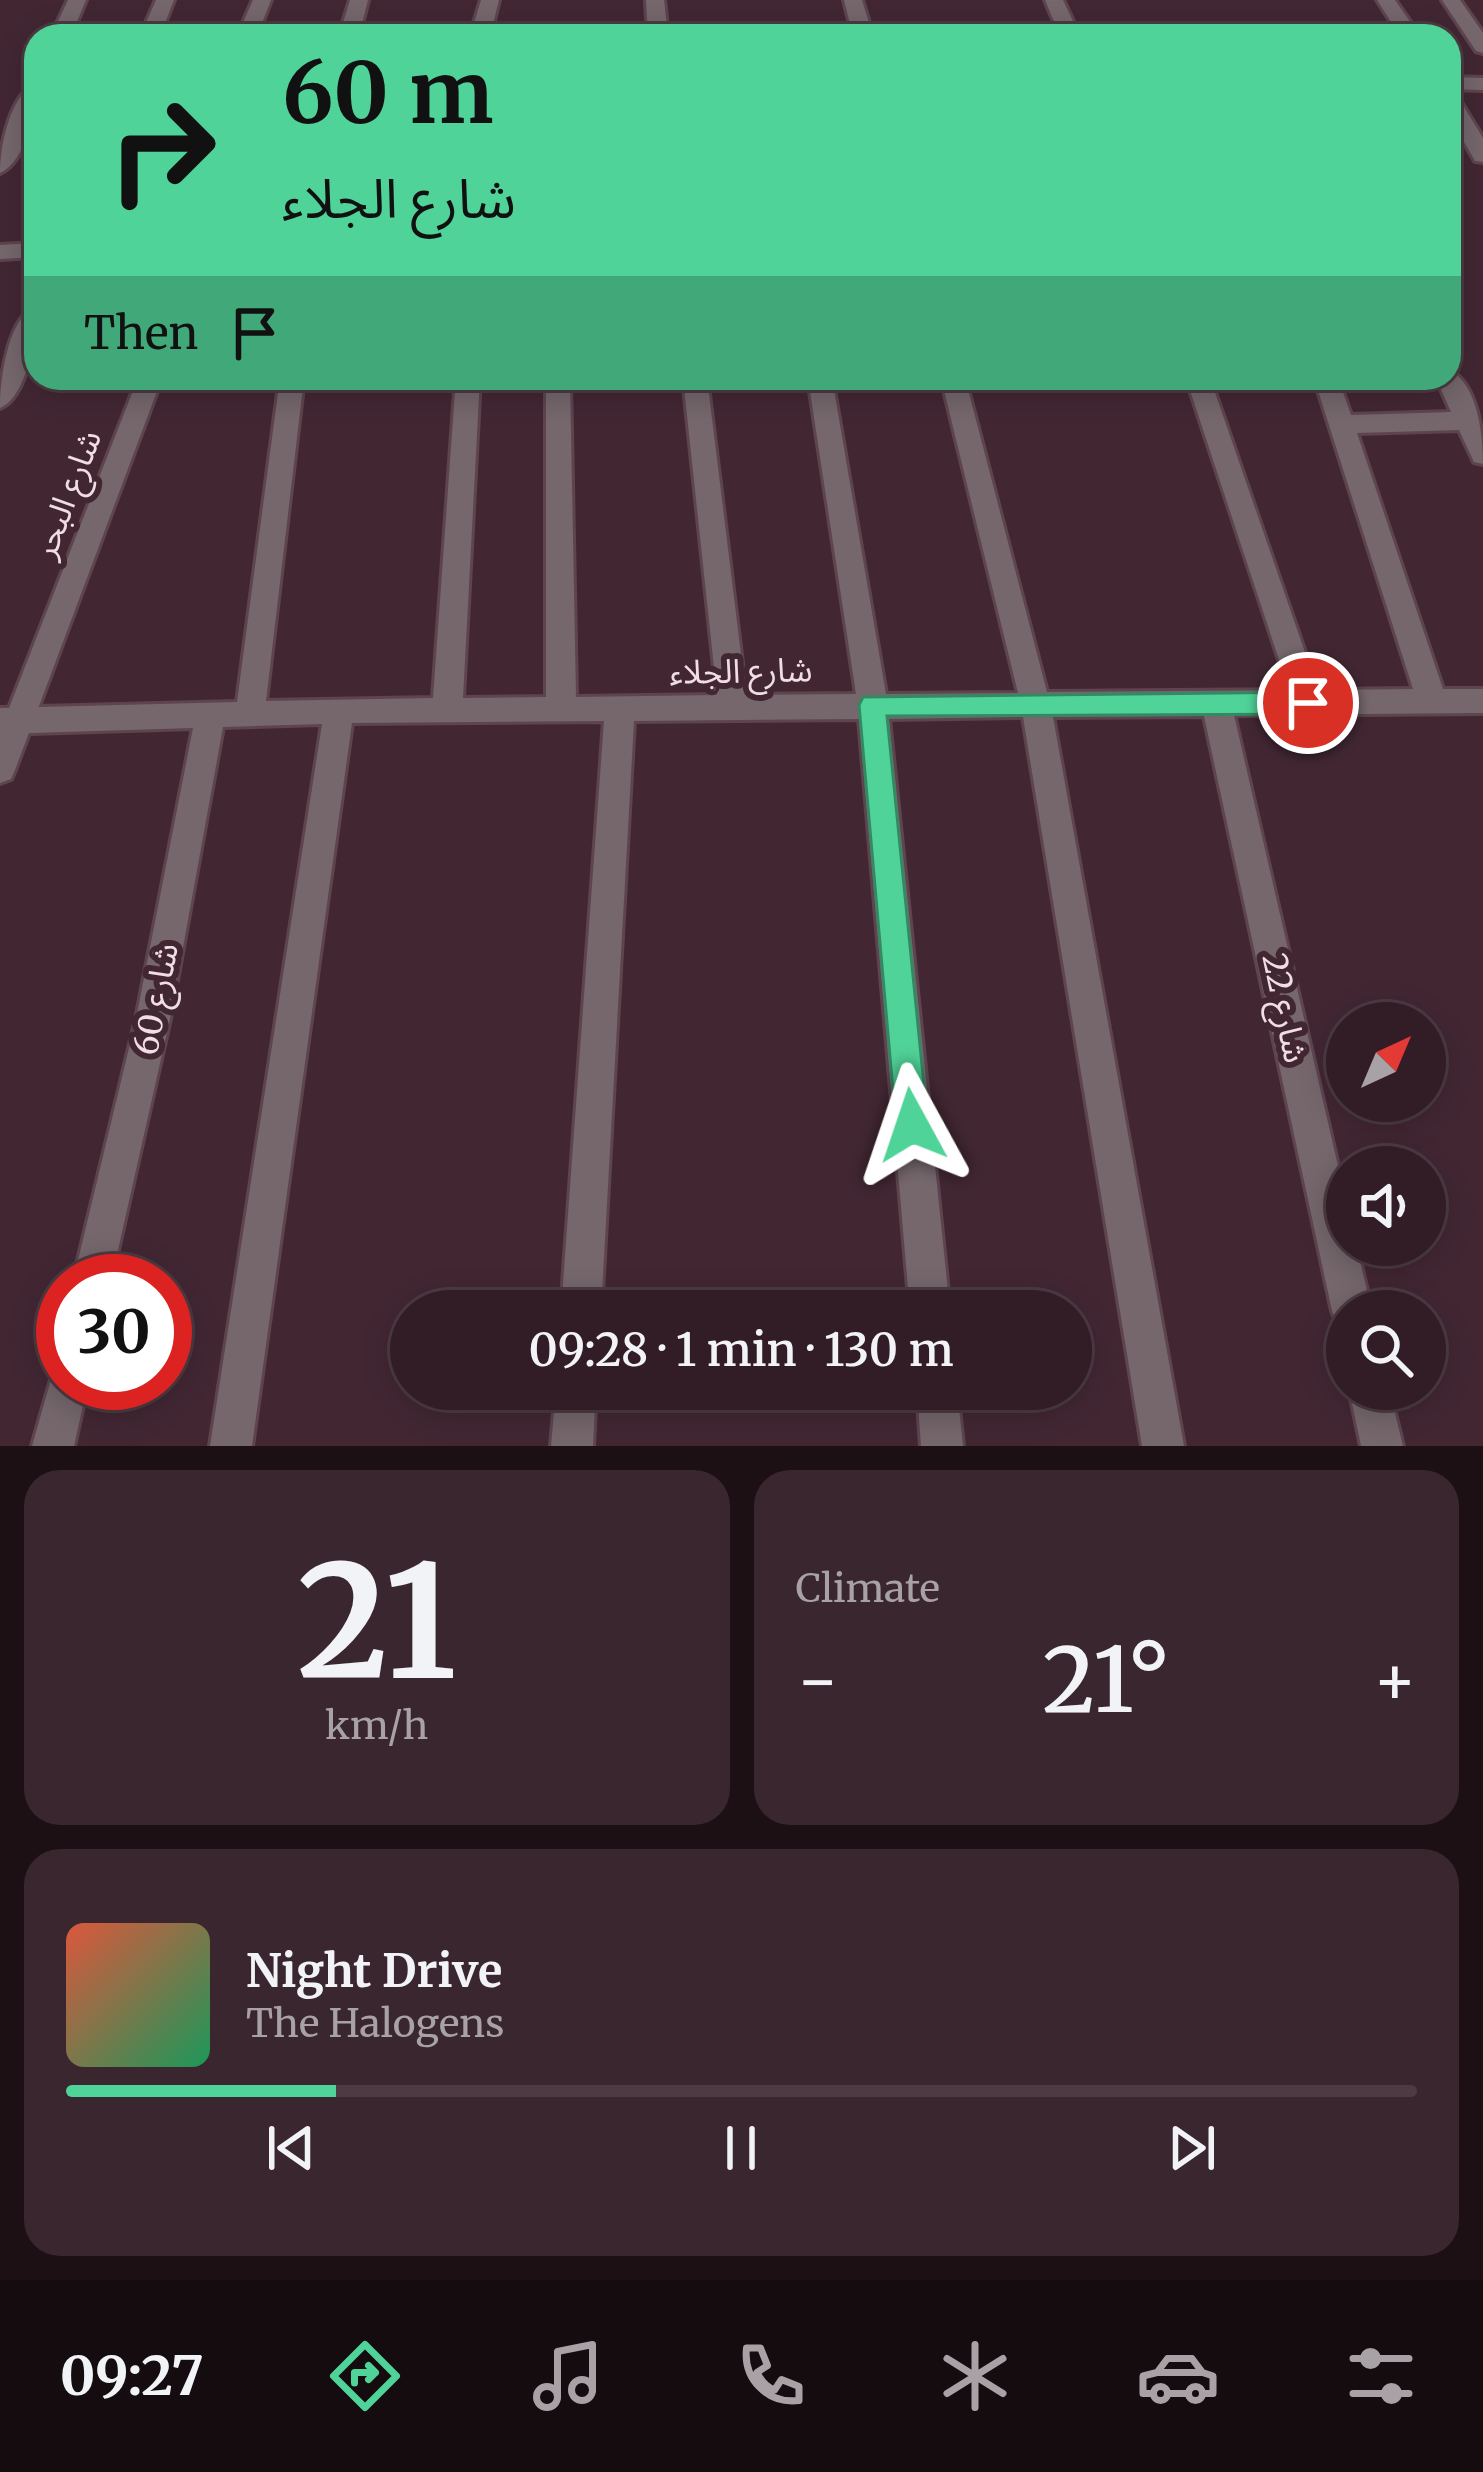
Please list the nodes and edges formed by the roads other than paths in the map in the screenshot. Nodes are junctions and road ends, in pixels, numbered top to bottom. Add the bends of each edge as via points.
1 (1451, 0) edge
2 (1483, 47) edge
3 (24, 115) edge
4 (1461, 118) edge
5 (1483, 156) edge
6 (0, 167) edge
7 (24, 342) edge
8 (145, 390) edge
9 (290, 390) edge
10 (467, 390) edge
11 (559, 390) edge
12 (696, 390) edge
13 (822, 390) edge
14 (956, 390) edge
15 (1202, 390) edge
16 (1330, 390) edge
17 (1453, 390) edge
18 (0, 399) edge
19 (1467, 421) junction
20 (1342, 424) junction
21 (1483, 455) edge
22 (1483, 700) edge
23 (1432, 701) junction
24 (1308, 703) junction
25 (873, 705) junction
26 (1217, 705) junction
27 (1036, 706) junction
28 (733, 707) junction
29 (620, 708) junction
30 (562, 709) junction
31 (447, 710) junction
32 (340, 711) junction
33 (250, 714) junction
34 (210, 715) junction
35 (9, 721) edge
36 (0, 770) edge
37 (98, 1254) edge
38 (582, 1290) edge
39 (928, 1290) edge
40 (1347, 1290) edge
41 (62, 1410) edge
42 (575, 1410) edge
43 (939, 1410) edge
44 (1374, 1410) edge
45 (53, 1446) edge
46 (231, 1446) edge
47 (572, 1446) edge
48 (942, 1446) edge
49 (1163, 1446) edge
50 (1382, 1446) edge

1 - 2 street
3 - 6 street
4 - 5 street
7 - 18 street
8 - 35 street, شارع البحر
9 - 33 street
10 - 31 street
11 - 30 street
12 - 28 street
13 - 25 street
14 - 27 street
15 - 24 street
16 - 20 street
17 - 19 street
19 - 20 street
19 - 21 street
20 - 23 street
22 - 23 street, شارع الجلاء
23 - 24 street, شارع الجلاء
24 - 26 street, شارع الجلاء
25 - 27 street, شارع الجلاء
25 - 28 street, شارع الجلاء
25 - 39 street
26 - 27 street, شارع الجلاء
26 - 40 street, شارع 22
27 - 49 street
28 - 29 street, شارع الجلاء
29 - 30 street, شارع الجلاء
29 - 38 street
30 - 31 street, شارع الجلاء
31 - 32 street, شارع الجلاء
32 - 33 street, شارع الجلاء
32 - 46 street
33 - 34 street, شارع الجلاء
34 - 35 street, شارع الجلاء
34 - 37 street, شارع 60
35 - 36 street, شارع البحر
41 - 45 street
42 - 47 street
43 - 48 street
44 - 50 street

